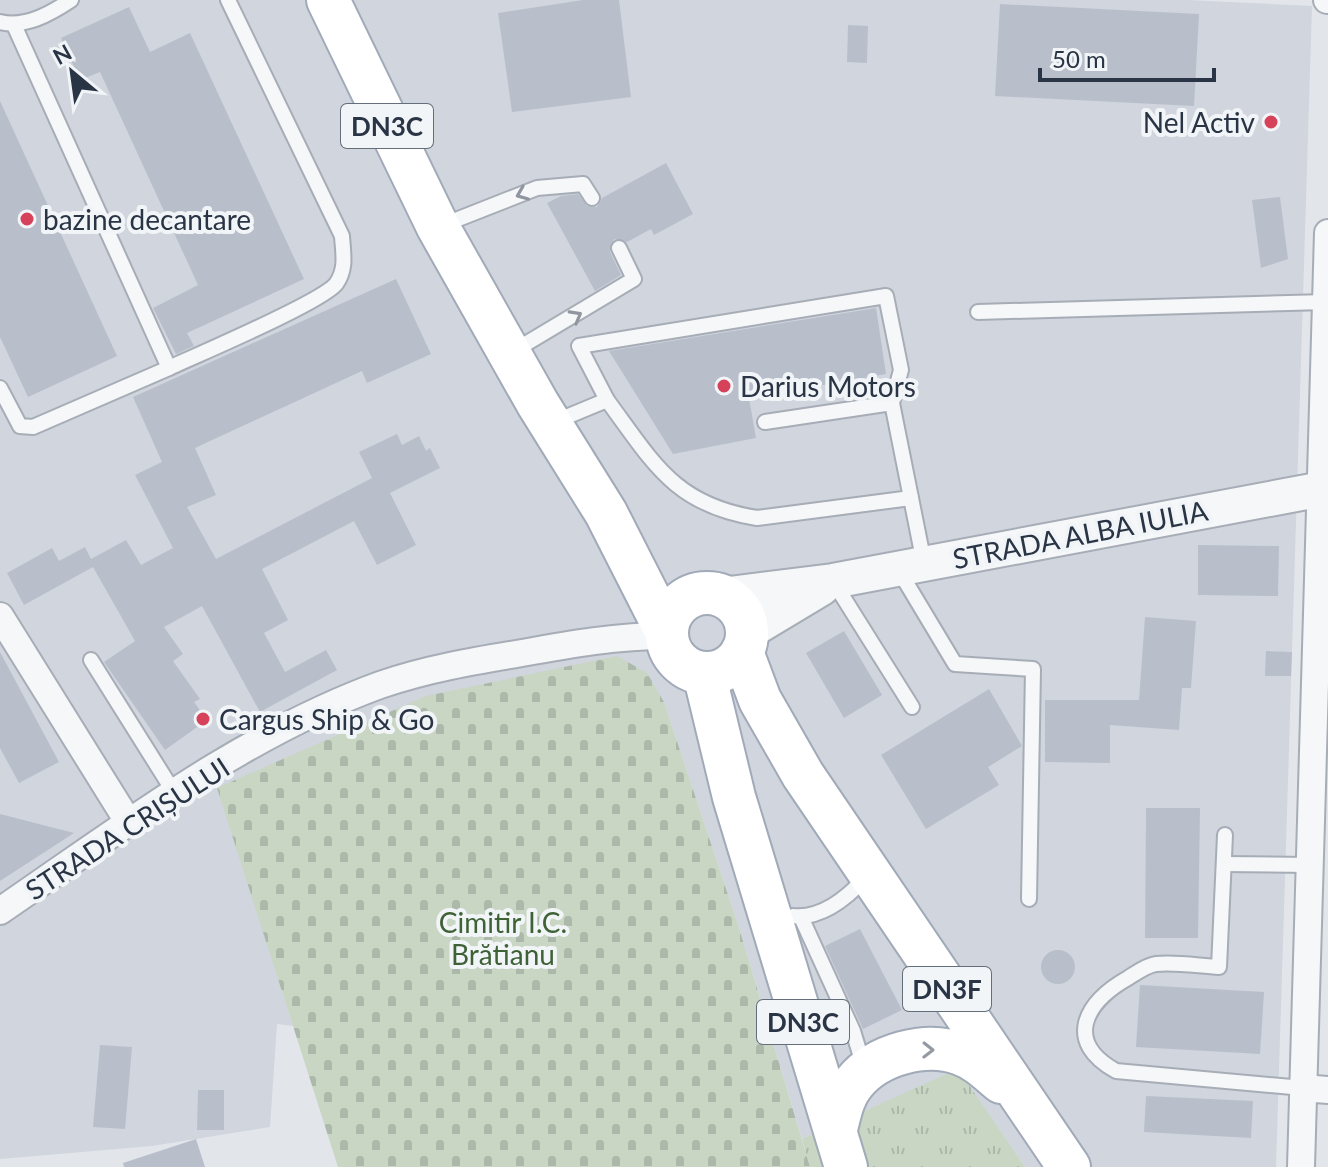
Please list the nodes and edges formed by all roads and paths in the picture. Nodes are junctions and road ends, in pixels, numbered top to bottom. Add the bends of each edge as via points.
1 (71, 0) edge
2 (228, 0) edge
3 (328, 0) edge
4 (7, 24) edge
5 (592, 198) dead end
6 (438, 227) junction
7 (1328, 233) edge
8 (619, 248) dead end
9 (1326, 302) junction
10 (978, 312) dead end
11 (508, 354) junction
12 (169, 368) junction
13 (0, 388) edge
14 (607, 400) junction
15 (892, 403) junction
16 (765, 422) dead end
17 (550, 423) junction
18 (1324, 488) edge
19 (911, 498) junction
20 (606, 513) junction
21 (911, 566) junction
22 (833, 581) junction
23 (715, 594) junction
24 (0, 616) edge
25 (702, 650) junction
26 (91, 660) dead end
27 (912, 707) dead end
28 (175, 794) junction
29 (129, 823) junction
30 (1225, 835) dead end
31 (1224, 864) junction
32 (1309, 865) junction
33 (869, 873) junction
34 (1029, 899) dead end
35 (0, 911) edge
36 (786, 916) junction
37 (866, 1071) junction
38 (1316, 1089) edge
39 (1026, 1104) junction
40 (841, 1148) edge
41 (1069, 1167) edge
42 (1301, 1167) edge

1 - 4 lane via 31,21
2 - 12 lane via 336,224 345,266 335,285 312,300
3 - 6 main road, DN3C
4 - 12 lane
5 -> 6 lane via 583,184 537,188
6 - 11 main road, DN3C
7 - 9 street
11 -> 8 lane via 634,279
9 - 10 lane
9 - 18 street
11 - 17 main road, DN3C
12 - 13 lane via 33,427 20,426
14 - 15 lane via 579,346 886,296 901,370
14 - 17 lane
14 - 19 lane via 654,463 686,495 731,514 757,518
15 - 16 lane
15 - 19 lane
17 - 20 main road, DN3C
18 - 21 street, STRADA ALBA IULIA
18 - 32 street
19 - 21 lane
20 - 23 main road, DN3C via 658,564
20 - 25 main road, DN3C
21 - 22 street, STRADA ALBA IULIA
21 - 34 lane via 955,664 1033,669
22 - 23 street, STRADA ALBA IULIA
22 - 25 street, STRADA ALBA IULIA
22 - 27 lane
23 - 25 main road via 740,610
23 - 25 main road via 684,600 674,608
24 - 29 street
25 - 28 street, STRADA CRIȘULUI via 586,641 405,677 254,746
25 - 33 main road, DN3F via 803,775
25 - 36 main road, DN3C via 734,797
26 - 28 lane
28 - 29 street, STRADA CRIȘULUI
29 - 35 street, STRADA CRIȘULUI
30 - 31 lane
31 - 32 lane
31 - 38 lane via 1219,967 1154,964 1138,972 1095,1002 1086,1018 1086,1039 1095,1059 1116,1071
32 - 38 street
33 - 36 lane via 817,914
33 - 39 main road, DN3F
36 - 37 lane via 853,1031
36 - 40 main road, DN3C
37 -> 39 main road via 910,1050 959,1053
37 - 40 main road via 843,1102
38 - 42 street
39 - 41 main road, DN3F

